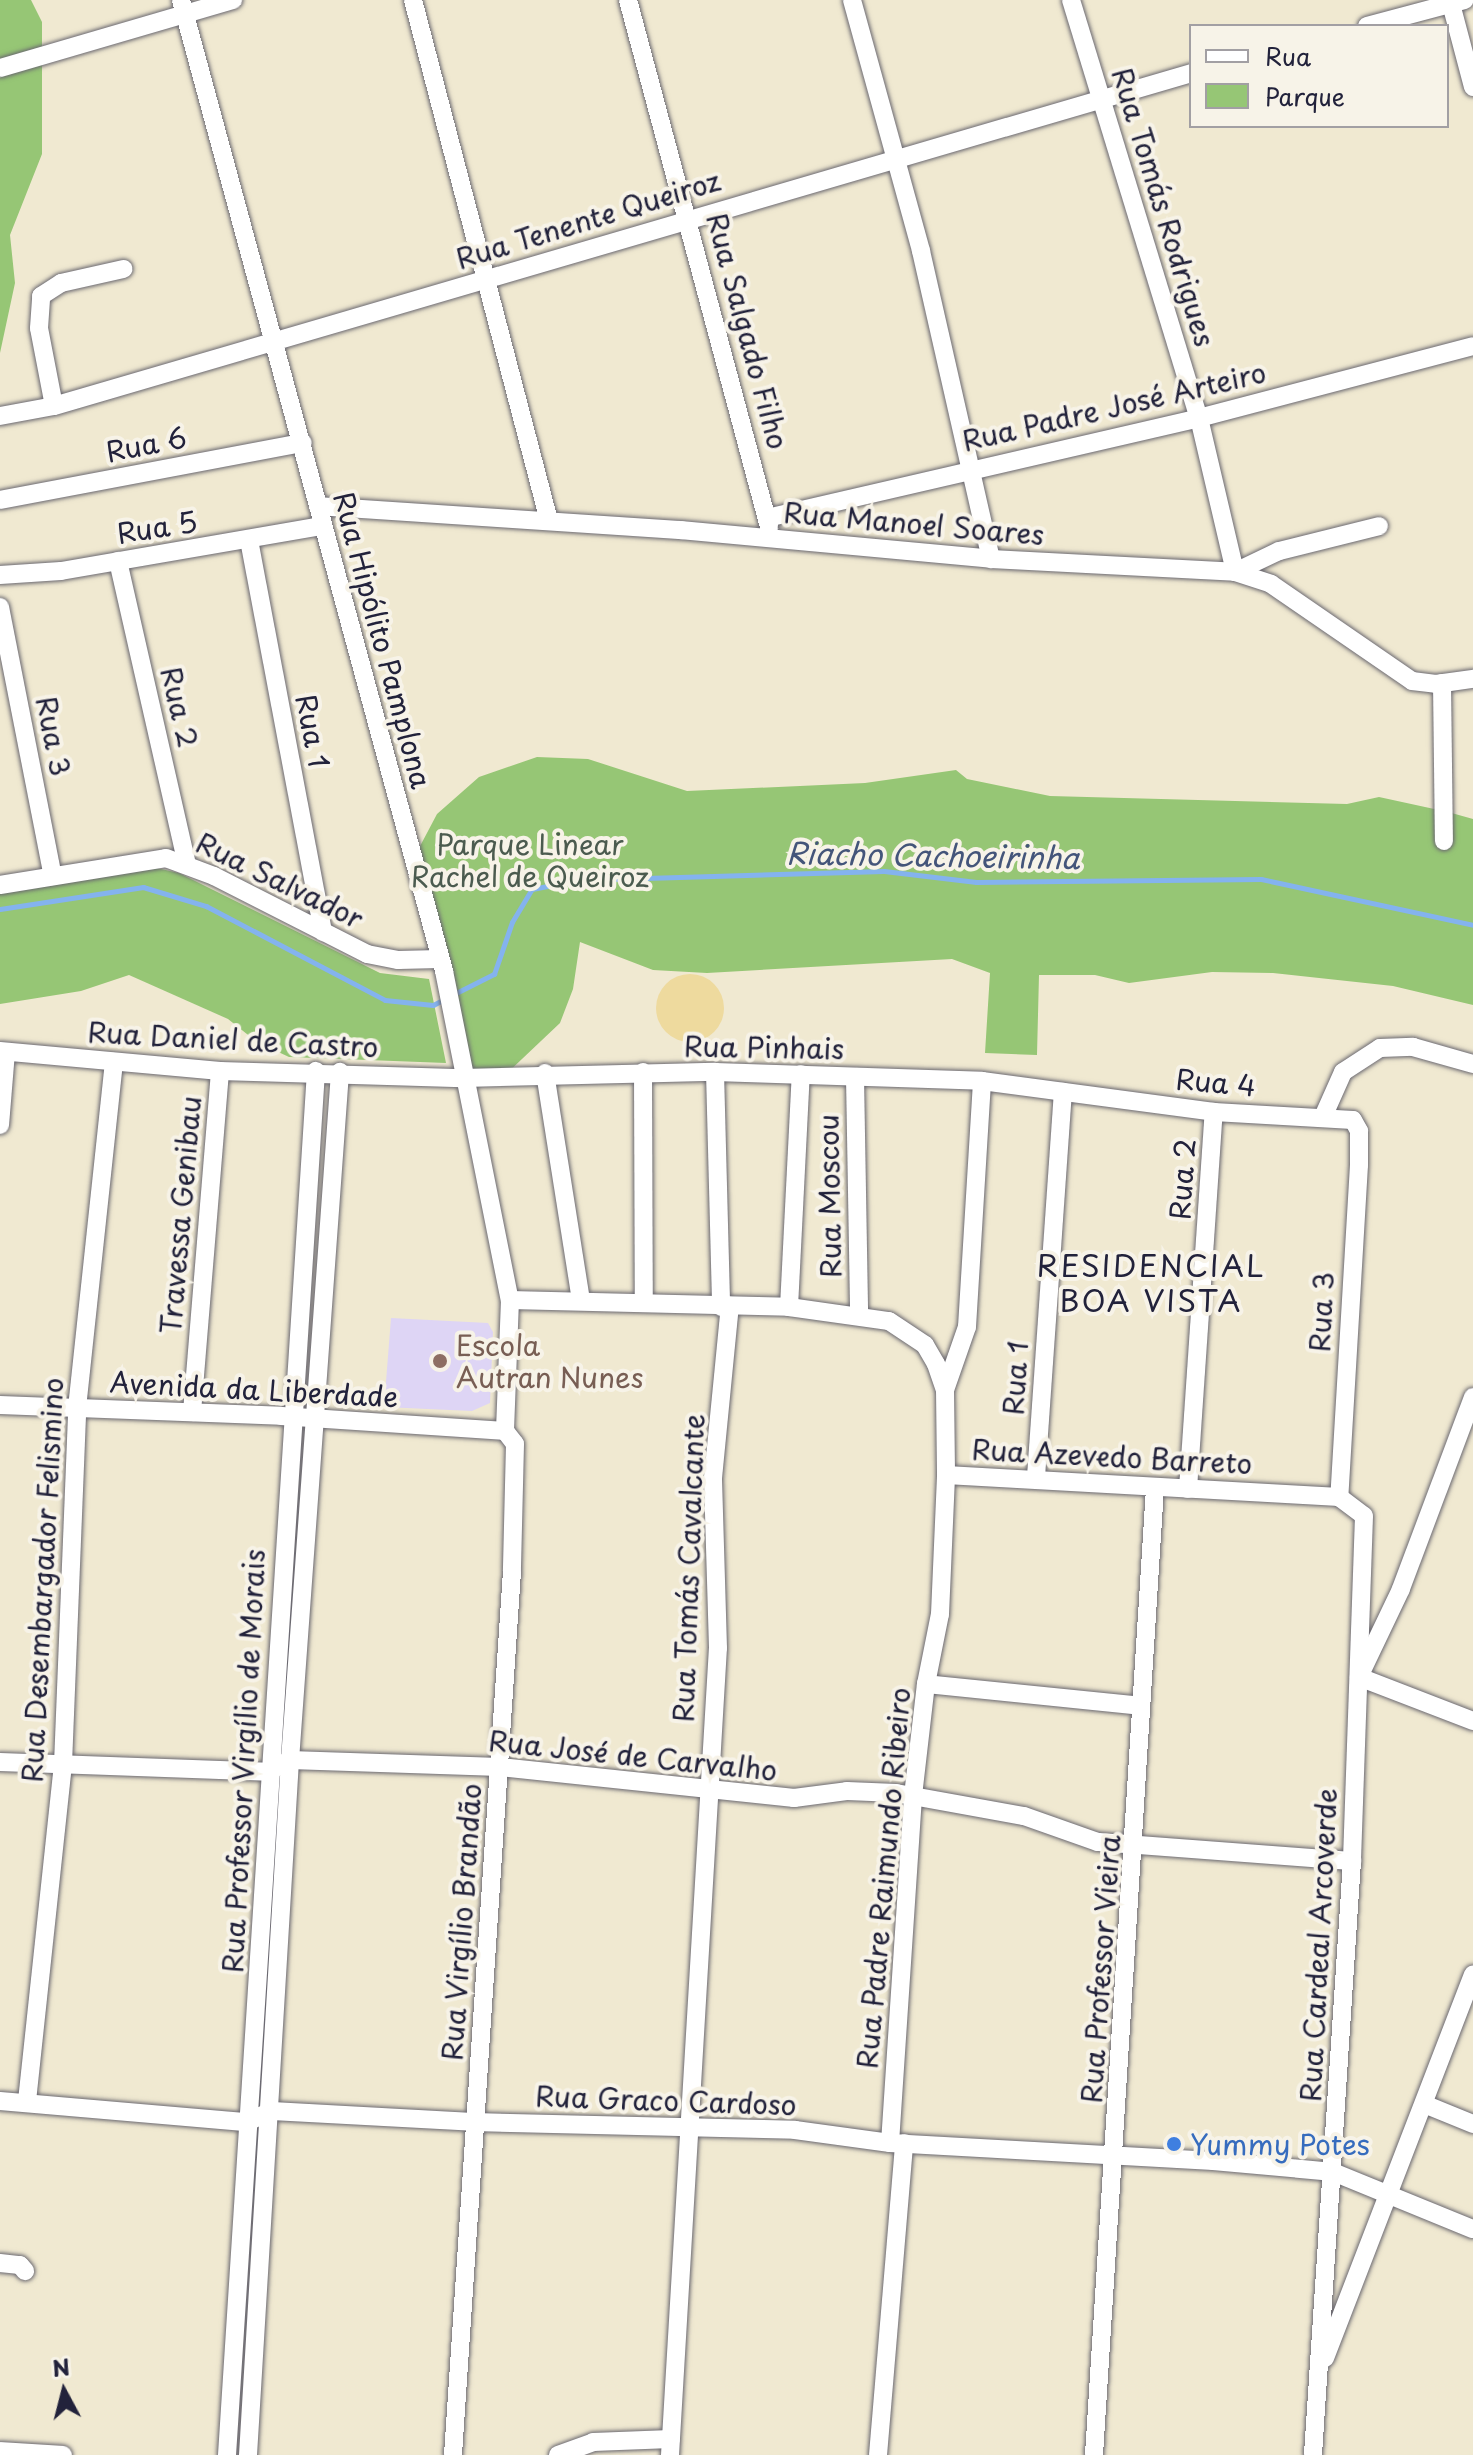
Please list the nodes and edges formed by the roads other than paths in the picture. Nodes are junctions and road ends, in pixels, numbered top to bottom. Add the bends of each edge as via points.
1 (233, 0) edge
2 (413, 0) edge
3 (628, 0) edge
4 (852, 0) edge
5 (1071, 0) edge
6 (1455, 1) edge
7 (183, 6) edge
8 (1374, 24) edge
9 (0, 68) edge
10 (1189, 74) edge
11 (1473, 87) edge
12 (1101, 96) junction
13 (896, 158) junction
14 (689, 217) junction
15 (123, 269) dead end
16 (486, 279) junction
17 (275, 339) junction
18 (1473, 346) edge
19 (54, 406) junction
20 (0, 416) edge
21 (1199, 418) junction
22 (303, 443) junction
23 (972, 467) junction
24 (0, 500) edge
25 (318, 506) junction
26 (767, 518) junction
27 (549, 521) junction
28 (322, 526) junction
29 (1379, 526) dead end
30 (772, 539) junction
31 (249, 540) junction
32 (991, 559) junction
33 (118, 561) junction
34 (1235, 572) junction
35 (0, 575) edge
36 (0, 607) edge
37 (1473, 679) edge
38 (1442, 683) junction
39 (1444, 841) dead end
40 (187, 864) junction
41 (53, 876) junction
42 (0, 885) edge
43 (323, 932) junction
44 (442, 965) junction
45 (3, 1052) edge
46 (114, 1062) junction
47 (1473, 1064) edge
48 (220, 1071) junction
49 (316, 1071) junction
50 (340, 1072) junction
51 (643, 1072) junction
52 (715, 1072) junction
53 (545, 1073) junction
54 (801, 1074) junction
55 (855, 1077) junction
56 (463, 1078) junction
57 (982, 1081) junction
58 (1063, 1092) junction
59 (1214, 1112) junction
60 (1323, 1117) junction
61 (0, 1125) edge
62 (1359, 1131) joint
63 (510, 1300) junction
64 (581, 1300) junction
65 (644, 1302) junction
66 (726, 1306) junction
67 (789, 1307) junction
68 (859, 1314) junction
69 (945, 1390) junction
70 (1473, 1397) edge
71 (0, 1405) edge
72 (77, 1408) junction
73 (192, 1412) junction
74 (292, 1416) junction
75 (315, 1421) junction
76 (505, 1431) junction
77 (946, 1475) junction
78 (1036, 1477) junction
79 (1155, 1487) junction
80 (1188, 1489) junction
81 (1345, 1500) junction
82 (282, 1574) junction
83 (303, 1577) junction
84 (1359, 1677) junction
85 (926, 1684) junction
86 (1141, 1706) junction
87 (1473, 1721) edge
88 (290, 1760) junction
89 (0, 1762) edge
90 (63, 1764) junction
91 (500, 1767) junction
92 (268, 1772) junction
93 (706, 1792) junction
94 (913, 1796) junction
95 (1136, 1845) junction
96 (1352, 1861) junction
97 (261, 1947) junction
98 (283, 1948) junction
99 (1473, 1975) edge
100 (0, 2101) edge
101 (27, 2101) junction
102 (1424, 2104) junction
103 (272, 2111) junction
104 (247, 2122) junction
105 (473, 2122) junction
106 (1473, 2124) edge
107 (690, 2128) junction
108 (897, 2143) junction
109 (1116, 2154) junction
110 (1333, 2172) junction
111 (1388, 2196) junction
112 (1473, 2229) edge
113 (0, 2263) edge
114 (25, 2271) dead end
115 (1318, 2375) junction
116 (252, 2402) junction
117 (230, 2404) junction
118 (670, 2447) edge
119 (0, 2451) edge
120 (63, 2455) edge
121 (227, 2455) edge
122 (248, 2455) edge
123 (453, 2455) edge
124 (558, 2455) edge
125 (878, 2455) edge
126 (1094, 2455) edge
127 (1313, 2455) edge

1 - 7 street
2 - 16 street
3 - 14 street, Rua Salgado Filho
4 - 13 street
5 - 12 street, Rua Tomás Rodrigues
6 - 8 street
6 - 11 street
7 - 9 street
7 - 17 street, Rua Hipólito Pamplona
10 - 12 street, Rua Tenente Queiroz
12 - 13 street, Rua Tenente Queiroz
12 - 21 street, Rua Tomás Rodrigues
13 - 14 street, Rua Tenente Queiroz
13 - 23 street
14 - 16 street, Rua Tenente Queiroz
14 - 26 street, Rua Salgado Filho
15 - 19 street via 61,283 41,296 40,336
16 - 17 street, Rua Tenente Queiroz
16 - 27 street
17 - 19 street, Rua Tenente Queiroz
17 - 22 street, Rua Hipólito Pamplona
18 - 21 street, Rua Padre José Arteiro
19 - 20 street, Rua Tenente Queiroz
21 - 23 street, Rua Padre José Arteiro
21 - 34 street, Rua Tomás Rodrigues
22 - 24 street, Rua 6
22 - 25 street, Rua Hipólito Pamplona
23 - 26 street, Rua Padre José Arteiro
23 - 32 street
25 - 27 street, Rua Manoel Soares
25 - 28 street, Rua Hipólito Pamplona
26 - 30 street, Rua Salgado Filho
27 - 30 street, Rua Manoel Soares
28 - 31 street, Rua 5
28 - 44 street, Rua Hipólito Pamplona
29 - 34 street via 1279,551
30 - 32 street, Rua Manoel Soares
31 - 33 street, Rua 5
31 - 43 street, Rua 1
32 - 34 street, Rua Manoel Soares
33 - 35 street, Rua 5
33 - 40 street, Rua 2
34 - 38 street, Rua Manoel Soares via 1271,584 1412,681
36 - 41 street, Rua 3
37 - 38 street, Rua Manoel Soares
38 - 39 street
40 - 41 street, Rua Salvador via 149,858
40 - 43 street, Rua Salvador
41 - 42 street, Rua Salvador
43 - 44 street, Rua Salvador via 382,957
44 - 56 street, Rua Hipólito Pamplona
45 - 46 street, Rua Daniel de Castro
45 - 61 street
46 - 48 street, Rua Daniel de Castro
46 - 72 street, Rua Desembargador Felismino
47 - 60 street via 1413,1047 1380,1048 1343,1072
48 - 49 street, Rua Daniel de Castro
48 - 73 street, Travessa Genibau
49 - 50 street, Rua Daniel de Castro
49 - 74 street, Rua Professor Virgílio de Morais
50 - 56 street, Rua Daniel de Castro
50 - 75 street, Rua Professor Virgílio de Morais
51 - 52 street, Rua Pinhais
51 - 53 street, Rua Pinhais
51 - 65 street
52 - 54 street, Rua Pinhais
52 - 66 street, Rua Tomás Cavalcante
53 - 56 street, Rua Pinhais
53 - 64 street
54 - 55 street, Rua Pinhais
54 - 67 street
55 - 57 street, Rua Pinhais
55 - 68 street, Rua Moscou
56 - 63 street, Rua Hipólito Pamplona
57 - 58 street, Rua Pinhais
57 - 69 street via 967,1327
58 - 59 street, Rua 4
58 - 78 street, Rua 1
59 - 60 street, Rua 4
59 - 80 street, Rua 2
60 - 62 street, Rua 4 via 1353,1120
62 - 81 street, Rua 3
63 - 64 street, Rua Azevedo Barreto
63 - 76 street, Rua Virgílio Brandão
64 - 65 street, Rua Azevedo Barreto
65 - 66 street, Rua Azevedo Barreto
66 - 67 street, Rua Azevedo Barreto
66 - 93 street, Rua Tomás Cavalcante via 713,1478 720,1615
67 - 68 street, Rua Azevedo Barreto
68 - 69 street, Rua Azevedo Barreto via 889,1321 925,1345
69 - 77 street, Rua Azevedo Barreto
70 - 84 street, Rua Cardeal Arcoverde via 1401,1589
71 - 72 street, Avenida da Liberdade
72 - 73 street, Avenida da Liberdade
72 - 90 street, Rua Desembargador Felismino
73 - 74 street, Avenida da Liberdade
74 - 75 street, Avenida da Liberdade
74 - 82 street, Rua Professor Virgílio de Morais
75 - 76 street, Avenida da Liberdade
75 - 83 street, Rua Professor Virgílio de Morais
76 - 91 street, Rua Virgílio Brandão via 515,1444
77 - 78 street, Rua Azevedo Barreto
77 - 85 street, Rua Padre Raimundo Ribeiro via 940,1614
78 - 79 street, Rua Azevedo Barreto
79 - 80 street, Rua Azevedo Barreto
79 - 86 street, Rua Professor Vieira
80 - 81 street, Rua Azevedo Barreto
81 - 84 street, Rua Cardeal Arcoverde via 1367,1526
82 - 83 street
82 - 92 street, Rua Professor Virgílio de Morais
83 - 88 street, Rua Professor Virgílio de Morais
84 - 87 street
84 - 96 street, Rua Cardeal Arcoverde
85 - 86 street
85 - 94 street, Rua Padre Raimundo Ribeiro
86 - 95 street, Rua Professor Vieira
88 - 91 street, Rua José de Carvalho
88 - 92 street
88 - 98 street, Rua Professor Virgílio de Morais
89 - 90 street
90 - 92 street
90 - 101 street, Rua Desembargador Felismino
91 - 93 street, Rua José de Carvalho
91 - 105 street, Rua Virgílio Brandão
92 - 97 street, Rua Professor Virgílio de Morais
93 - 94 street, Rua José de Carvalho via 794,1798 847,1791
93 - 107 street, Rua Tomás Cavalcante
94 - 95 street, Rua José de Carvalho via 1024,1816 1081,1838
94 - 108 street, Rua Padre Raimundo Ribeiro
95 - 96 street, Rua José de Carvalho
95 - 109 street, Rua Professor Vieira
96 - 110 street, Rua Cardeal Arcoverde
97 - 98 street
97 - 104 street, Rua Professor Virgílio de Morais
98 - 103 street, Rua Professor Virgílio de Morais
99 - 102 street
100 - 101 street, Rua Graco Cardoso
101 - 104 street, Rua Graco Cardoso
102 - 106 street
102 - 111 street
103 - 104 street, Rua Graco Cardoso
103 - 105 street, Rua Graco Cardoso
103 - 116 street, Rua Professor Virgílio de Morais
104 - 117 street, Rua Professor Virgílio de Morais
105 - 107 street, Rua Graco Cardoso
105 - 123 street, Rua Virgílio Brandão
107 - 108 street, Rua Graco Cardoso via 795,2130
107 - 118 street, Rua Tomás Cavalcante
108 - 109 street, Rua Graco Cardoso
108 - 125 street, Rua Padre Raimundo Ribeiro
109 - 110 street, Rua Graco Cardoso
109 - 126 street, Rua Professor Vieira
110 - 111 street, Rua Graco Cardoso
110 - 115 street, Rua Cardeal Arcoverde
111 - 112 street, Rua Graco Cardoso
111 - 115 street
113 - 114 street via 20,2265
115 - 127 street, Rua Cardeal Arcoverde
116 - 117 street
116 - 122 street, Rua Professor Virgílio de Morais
117 - 121 street, Rua Professor Virgílio de Morais
118 - 124 street via 593,2442
119 - 120 street

